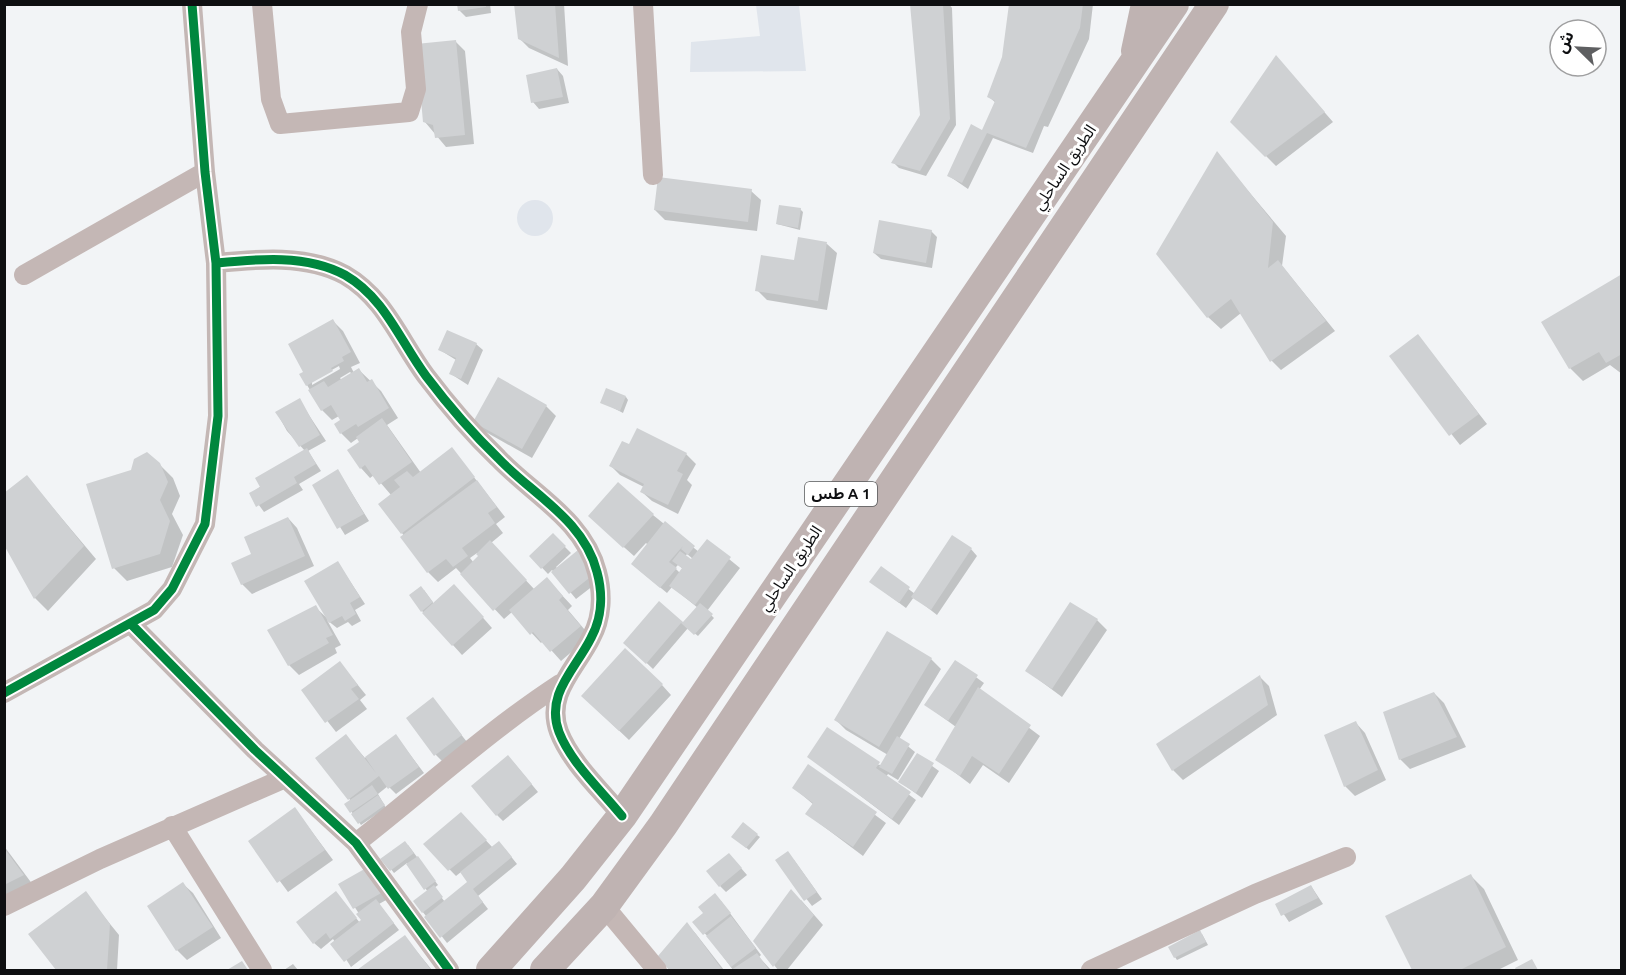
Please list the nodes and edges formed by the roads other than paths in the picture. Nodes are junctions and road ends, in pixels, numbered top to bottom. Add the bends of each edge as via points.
1 (192, 4) edge
2 (262, 4) edge
3 (418, 4) edge
4 (642, 4) edge
5 (1146, 4) edge
6 (1174, 4) edge
7 (1214, 4) edge
8 (1132, 67) junction
9 (205, 172) junction
10 (653, 175) dead end
11 (216, 263) junction
12 (24, 275) dead end
13 (131, 624) junction
14 (560, 684) junction
15 (4, 693) edge
16 (285, 778) junction
17 (622, 816) junction
18 (172, 826) junction
19 (356, 843) junction
20 (1346, 857) dead end
21 (4, 906) edge
22 (603, 906) junction
23 (262, 970) edge
24 (449, 970) edge
25 (491, 970) edge
26 (545, 970) edge
27 (657, 970) edge
28 (1091, 970) edge

1 - 9 street
2 - 3 street via 271,99 280,124 409,112 416,89 411,32
4 - 10 street
5 - 8 highway
6 - 8 highway, الطريق الساحلي / طس A 1
7 - 22 highway, طس A 1 via 663,825
8 - 17 highway, الطريق الساحلي / طس A 1
9 - 11 street
9 - 12 street
11 - 13 street via 218,416 205,524 172,589 154,610
11 - 14 street via 260,259 310,263 343,274 369,291 447,404 587,544 598,573 601,608 592,637
13 - 15 street
13 - 16 street
14 - 17 street via 555,704 559,732
14 - 19 street via 516,713
16 - 18 street
16 - 19 street
17 - 25 highway, الطريق الساحلي / طس A 1
18 - 21 street
18 - 23 street
19 - 24 street
20 - 28 street
22 - 26 highway, طس A 1
22 - 27 street

